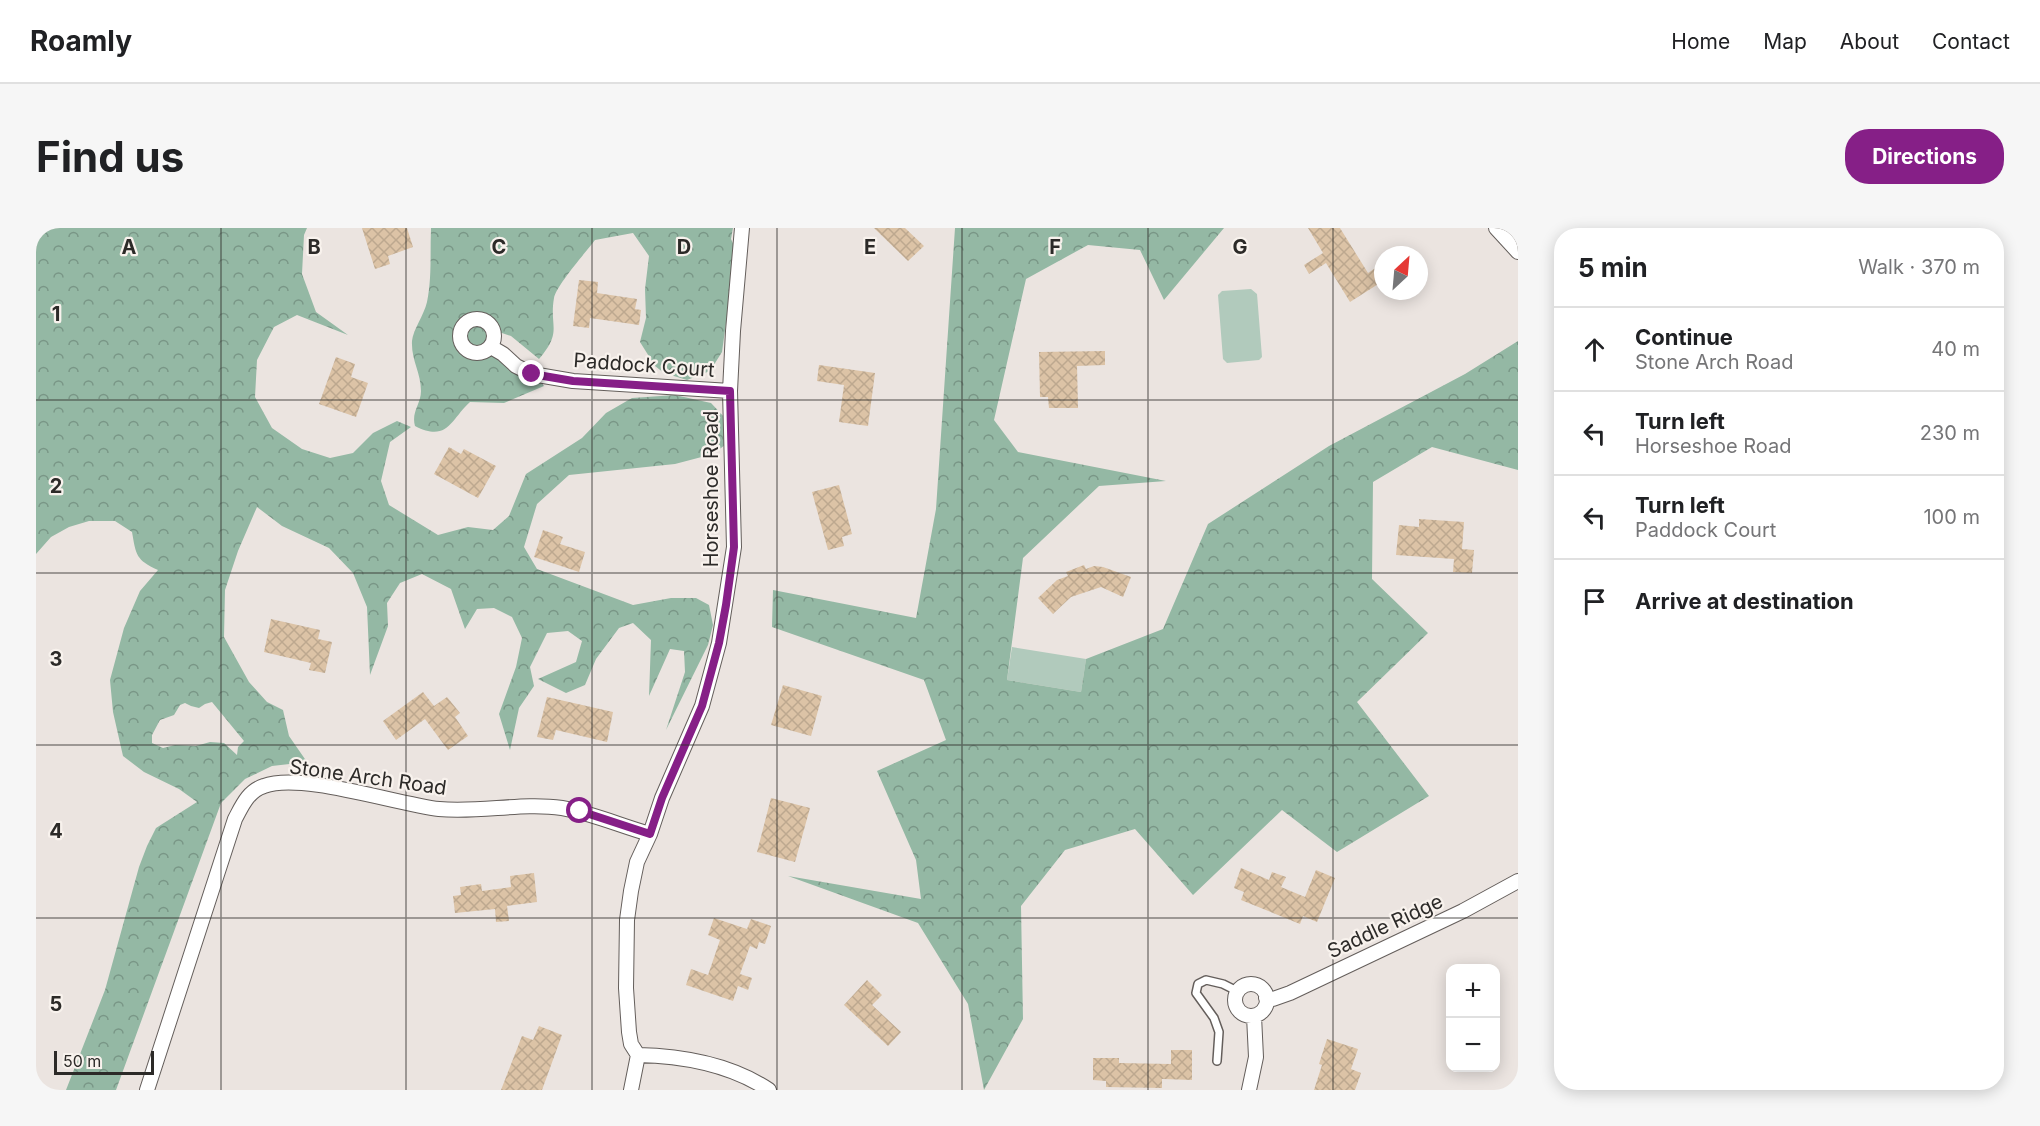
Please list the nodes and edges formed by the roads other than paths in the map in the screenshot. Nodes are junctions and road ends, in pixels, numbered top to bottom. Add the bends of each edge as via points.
1 (742, 228) edge
2 (1496, 228) edge
3 (1518, 252) edge
4 (491, 347) dead end
5 (730, 391) junction
6 (650, 834) junction
7 (1518, 881) edge
8 (1237, 991) junction
9 (1266, 999) junction
10 (1254, 1016) junction
11 (638, 1055) junction
12 (1217, 1060) dead end
13 (147, 1090) edge
14 (631, 1090) edge
15 (769, 1090) edge
16 (1249, 1090) edge

1 - 5 street, Horseshoe Road
2 - 3 street
4 - 5 street, Paddock Court via 516,366 538,375 573,381
5 - 6 street, Horseshoe Road via 734,547 726,605 702,706
6 - 11 street, Horseshoe Road via 637,862 627,920 629,1032
6 - 13 street, Stone Arch Road via 559,807 439,809 308,784 265,785 245,800 235,819
7 - 9 street, Saddle Ridge via 1301,988
8 - 9 street via 1254,984 1264,991
8 - 10 street via 1237,1009
8 - 12 lane via 1206,980 1198,984 1196,993 1219,1032
9 - 10 street via 1264,1009
10 - 16 street via 1256,1057
11 - 14 street, Horseshoe Road
11 - 15 street via 706,1063

